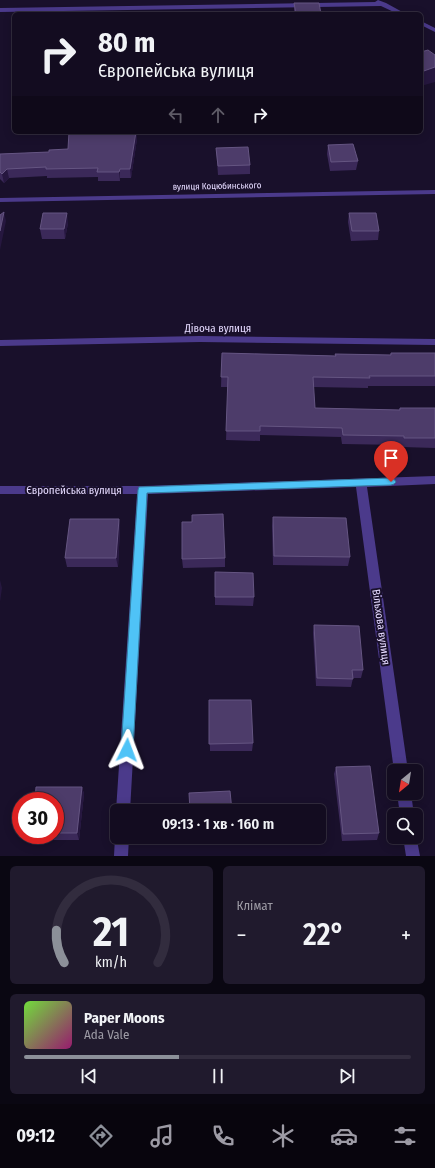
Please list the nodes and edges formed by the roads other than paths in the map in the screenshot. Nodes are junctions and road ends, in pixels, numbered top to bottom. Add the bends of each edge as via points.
1 (375, 0) edge
2 (384, 4) junction
3 (0, 10) edge
4 (400, 12) edge
5 (423, 24) edge
6 (435, 30) edge
7 (435, 192) edge
8 (0, 200) edge
9 (435, 342) edge
10 (0, 343) edge
11 (435, 480) edge
12 (361, 483) junction
13 (0, 490) edge
14 (143, 490) junction
15 (400, 764) edge
16 (123, 804) edge
17 (121, 844) edge
18 (411, 844) edge
19 (120, 856) edge
20 (413, 856) edge

1 - 2 street
2 - 3 street
2 - 4 street
5 - 6 street
7 - 8 street, вулиця Коцюбинського
9 - 10 street, Дівоча вулиця via 200,339
11 - 12 street, Європейська вулиця
12 - 14 street, Європейська вулиця
12 - 15 street, Вільхова вулиця
13 - 14 street, Європейська вулиця
14 - 16 street
17 - 19 street
18 - 20 street

